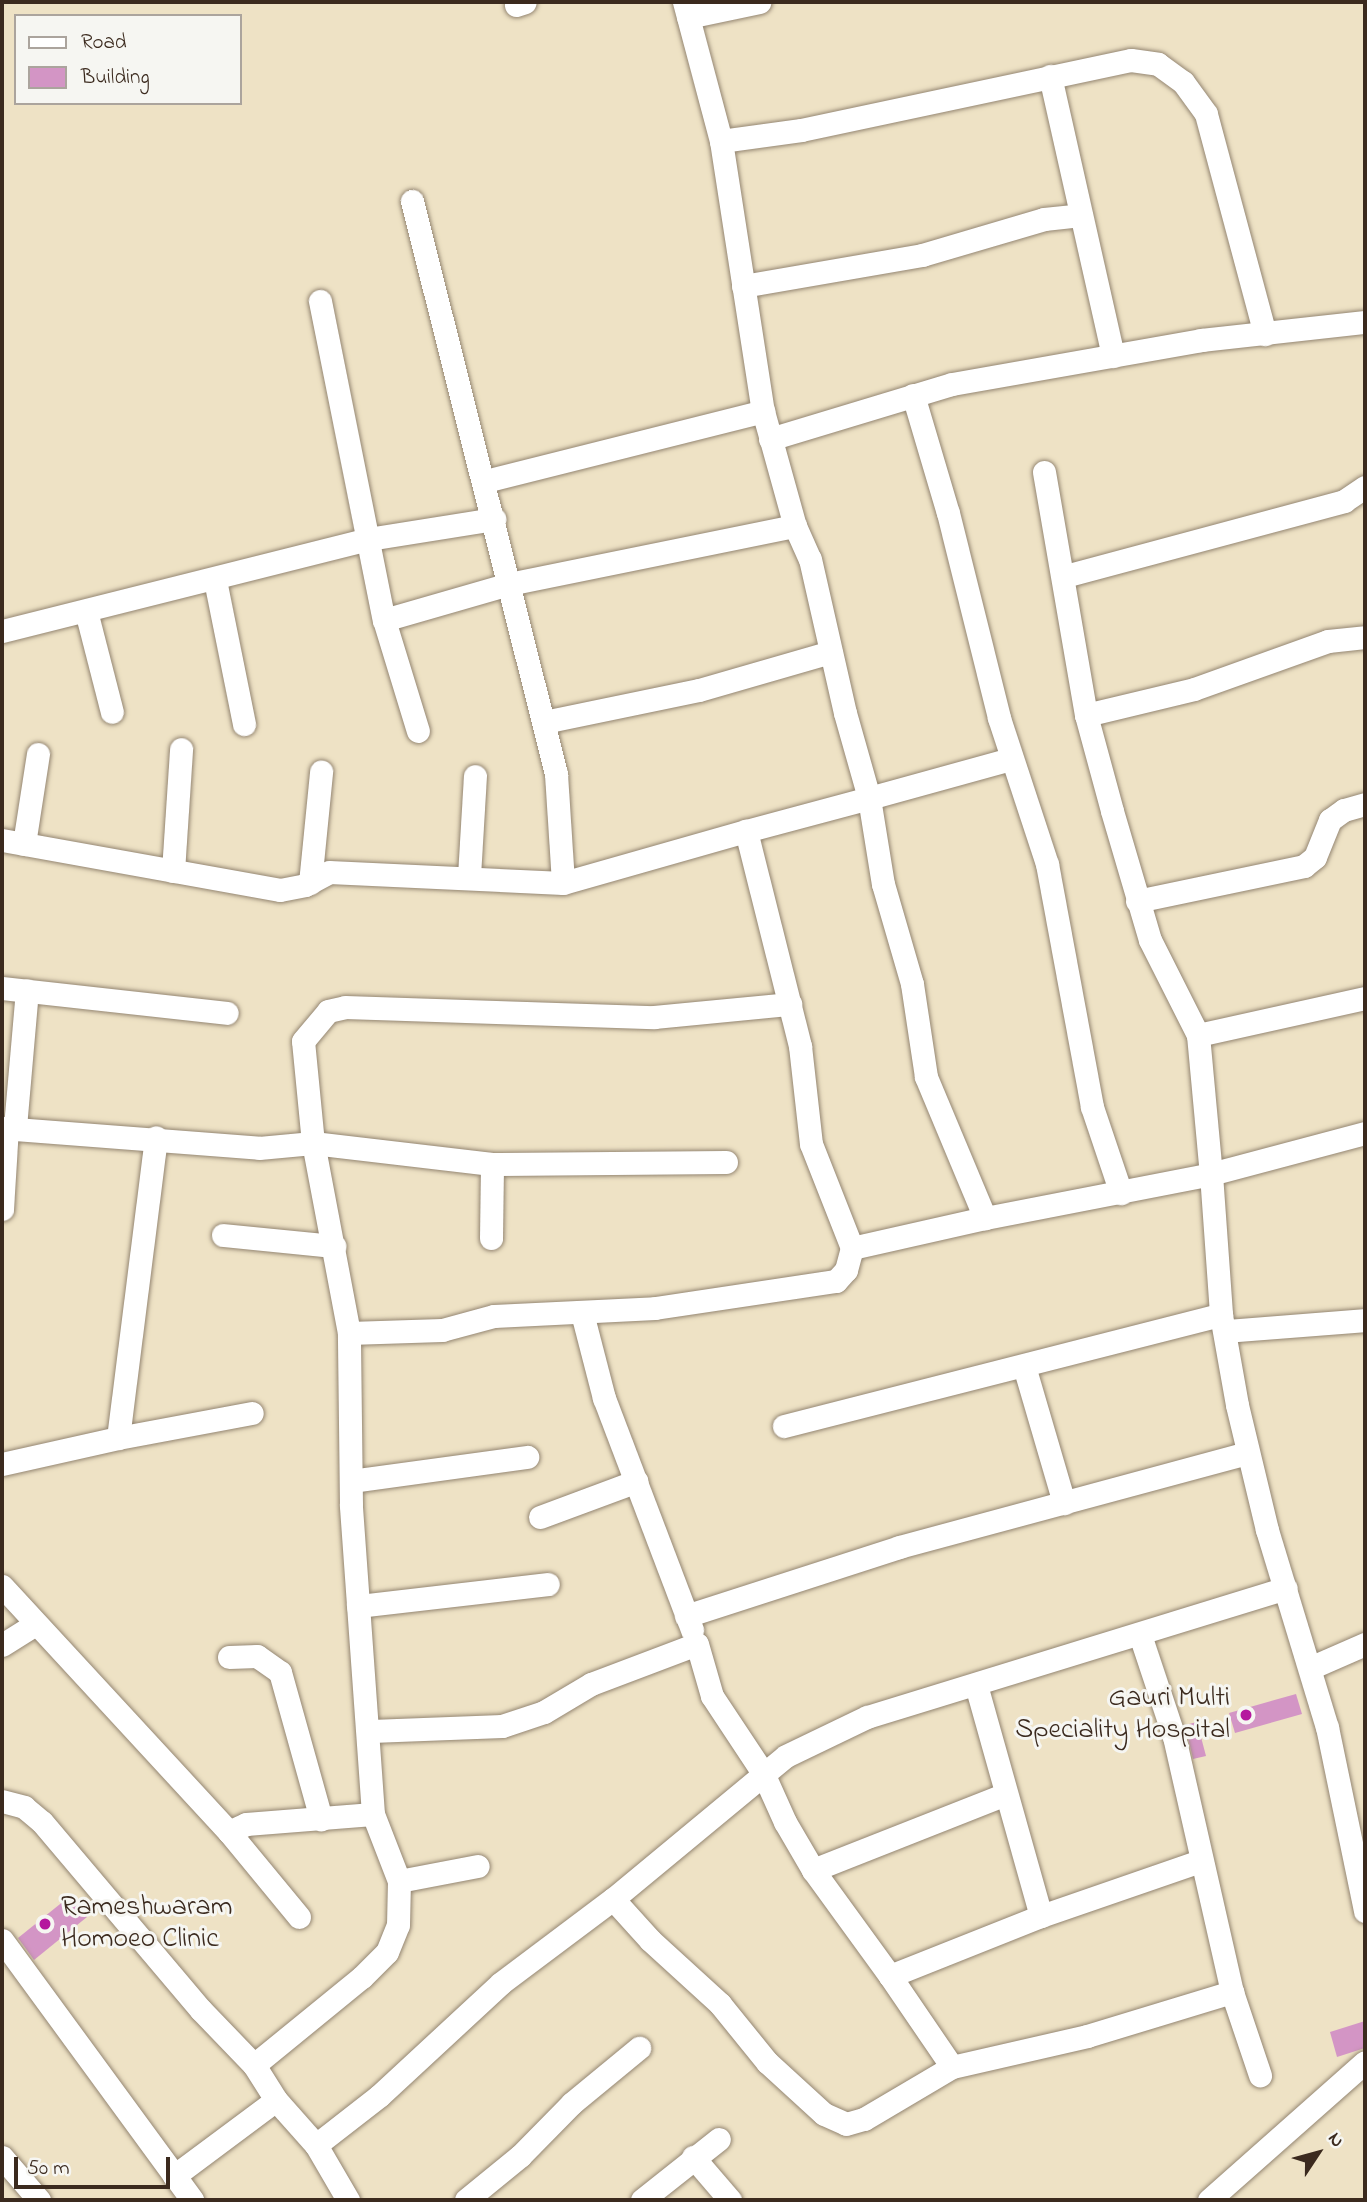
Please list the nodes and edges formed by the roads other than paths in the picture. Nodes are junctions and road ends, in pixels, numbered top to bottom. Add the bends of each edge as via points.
1 (759, 2) edge
2 (686, 9) edge
3 (1050, 76) junction
4 (721, 141) junction
5 (412, 201) dead end
6 (1081, 215) junction
7 (743, 286) junction
8 (320, 301) dead end
9 (1365, 323) edge
10 (1265, 334) junction
11 (1113, 356) junction
12 (913, 395) junction
13 (763, 411) junction
14 (770, 439) junction
15 (1044, 472) dead end
16 (485, 481) junction
17 (1365, 487) edge
18 (494, 519) junction
19 (795, 526) junction
20 (368, 539) junction
21 (1065, 576) junction
22 (215, 580) junction
23 (509, 584) junction
24 (86, 611) junction
25 (384, 620) junction
26 (2, 631) edge
27 (1365, 637) edge
28 (831, 652) junction
29 (111, 712) dead end
30 (1086, 715) junction
31 (544, 722) junction
32 (244, 724) dead end
33 (418, 731) dead end
34 (181, 749) dead end
35 (38, 754) dead end
36 (1011, 759) junction
37 (321, 772) dead end
38 (475, 776) dead end
39 (869, 798) junction
40 (1365, 804) edge
41 (746, 831) junction
42 (13, 842) edge
43 (173, 870) junction
44 (469, 876) junction
45 (310, 883) junction
46 (562, 883) junction
47 (1137, 901) junction
48 (2, 988) edge
49 (27, 991) junction
50 (1365, 998) edge
51 (790, 1004) junction
52 (228, 1013) dead end
53 (1198, 1035) junction
54 (8, 1128) edge
55 (1365, 1133) edge
56 (156, 1137) junction
57 (313, 1143) junction
58 (726, 1162) dead end
59 (492, 1164) junction
60 (1211, 1174) junction
61 (1121, 1193) junction
62 (2, 1209) edge
63 (985, 1218) junction
64 (223, 1235) dead end
65 (491, 1238) dead end
66 (334, 1246) junction
67 (852, 1248) junction
68 (582, 1313) junction
69 (1365, 1320) edge
70 (1223, 1323) junction
71 (349, 1333) junction
72 (1024, 1366) junction
73 (252, 1413) dead end
74 (784, 1426) dead end
75 (118, 1438) junction
76 (1248, 1453) junction
77 (527, 1457) dead end
78 (2, 1464) edge
79 (351, 1481) junction
80 (637, 1482) junction
81 (1064, 1503) junction
82 (540, 1517) dead end
83 (548, 1584) dead end
84 (2, 1586) edge
85 (1286, 1588) junction
86 (358, 1606) junction
87 (686, 1616) junction
88 (35, 1624) junction
89 (1140, 1635) junction
90 (697, 1644) junction
91 (1365, 1644) edge
92 (2, 1645) edge
93 (229, 1657) dead end
94 (1310, 1668) junction
95 (976, 1685) junction
96 (371, 1731) junction
97 (763, 1773) junction
98 (1006, 1794) junction
99 (2, 1801) edge
100 (373, 1814) junction
101 (321, 1819) junction
102 (229, 1832) junction
103 (1200, 1861) junction
104 (478, 1866) dead end
105 (813, 1870) junction
106 (399, 1881) junction
107 (613, 1899) junction
108 (1365, 1911) edge
109 (1041, 1916) junction
110 (299, 1917) dead end
111 (4, 1948) edge
112 (891, 1976) junction
113 (1232, 1992) junction
114 (639, 2048) dead end
115 (1365, 2062) edge
116 (254, 2065) junction
117 (952, 2067) junction
118 (1260, 2075) dead end
119 (276, 2100) junction
120 (719, 2139) dead end
121 (316, 2145) junction
122 (2, 2157) edge
123 (694, 2157) junction
124 (179, 2191) edge
125 (39, 2200) edge
126 (348, 2200) edge
127 (466, 2200) edge
128 (642, 2200) edge
129 (730, 2200) edge
130 (1209, 2200) edge

1 - 2 street
2 - 4 street
3 - 4 street via 801,130
3 - 6 street
3 - 10 street via 1131,60 1158,64 1183,82 1206,114 1217,144
4 - 7 street
5 - 16 street
6 - 7 street via 1044,219 909,258
6 - 11 street
7 - 13 street
8 - 20 street
9 - 10 street
10 - 11 street
11 - 12 street
12 - 14 street
12 - 36 street
13 - 14 street
13 - 16 street
14 - 19 street
15 - 21 street
16 - 18 street
17 - 21 street via 1344,500
18 - 20 street
18 - 23 street
19 - 23 street
19 - 28 street via 810,559
20 - 22 street
20 - 25 street
21 - 30 street
22 - 24 street
22 - 32 street
23 - 25 street
23 - 31 street
24 - 26 street
24 - 29 street
25 - 33 street
27 - 30 street via 1328,641 1194,689
28 - 31 street via 699,690
28 - 39 street
30 - 47 street
31 - 46 street via 559,794
34 - 43 street
35 - 42 street
36 - 39 street
36 - 61 street via 1048,864 1092,1107
37 - 45 street
38 - 44 street
39 - 41 street
39 - 63 street via 883,884 912,984 926,1077
40 - 47 street via 1330,820 1315,857 1304,866
41 - 46 street
41 - 51 street
42 - 43 street
43 - 45 street via 280,890
44 - 45 street via 329,872
44 - 46 street
47 - 53 street via 1150,940
48 - 49 street
49 - 52 street
49 - 54 street
50 - 53 street
51 - 57 street via 654,1017 345,1007 328,1011 303,1041
51 - 67 street via 800,1046 811,1144
53 - 60 street
54 - 56 street
54 - 62 street
55 - 60 street
56 - 57 street via 259,1148
56 - 75 street
57 - 59 street
57 - 66 street
58 - 59 street
59 - 65 street
60 - 61 street
60 - 70 street
61 - 63 street
63 - 67 street
64 - 66 street
66 - 71 street
67 - 68 street via 846,1270 836,1281 812,1288
68 - 71 street via 494,1316 442,1330
68 - 80 street via 604,1398
69 - 70 street
70 - 72 street
70 - 76 street
71 - 79 street
72 - 74 street
72 - 81 street
73 - 75 street
75 - 78 street
76 - 81 street
76 - 85 street
77 - 79 street
79 - 86 street
80 - 82 street
80 - 87 street
81 - 87 street via 899,1546
83 - 86 street
84 - 88 street
85 - 89 street
85 - 94 street
86 - 96 street
87 - 90 street
88 - 92 street
88 - 102 street
89 - 95 street
89 - 103 street via 1174,1737
90 - 96 street via 591,1684 544,1712 502,1726
90 - 97 street via 712,1696
91 - 94 street
93 - 101 street via 257,1656 280,1672
94 - 108 street via 1327,1727
95 - 97 street via 867,1717 786,1756
95 - 98 street
96 - 100 street
97 - 105 street
97 - 107 street
98 - 105 street
98 - 109 street
99 - 116 street via 24,1807 43,1822 201,2010
100 - 101 street
100 - 106 street
101 - 102 street via 246,1824
102 - 110 street
103 - 109 street
103 - 113 street
104 - 106 street
105 - 112 street
106 - 116 street via 398,1925 387,1952
107 - 117 street via 720,2004 766,2062 824,2114 846,2124 864,2119
107 - 121 street via 501,1983 379,2095
109 - 112 street
111 - 124 street
112 - 117 street
113 - 117 street via 1087,2036
113 - 118 street
114 - 127 street
115 - 130 street
116 - 119 street
119 - 121 street
119 - 124 street
120 - 123 street
121 - 126 street
122 - 125 street
123 - 128 street
123 - 129 street

